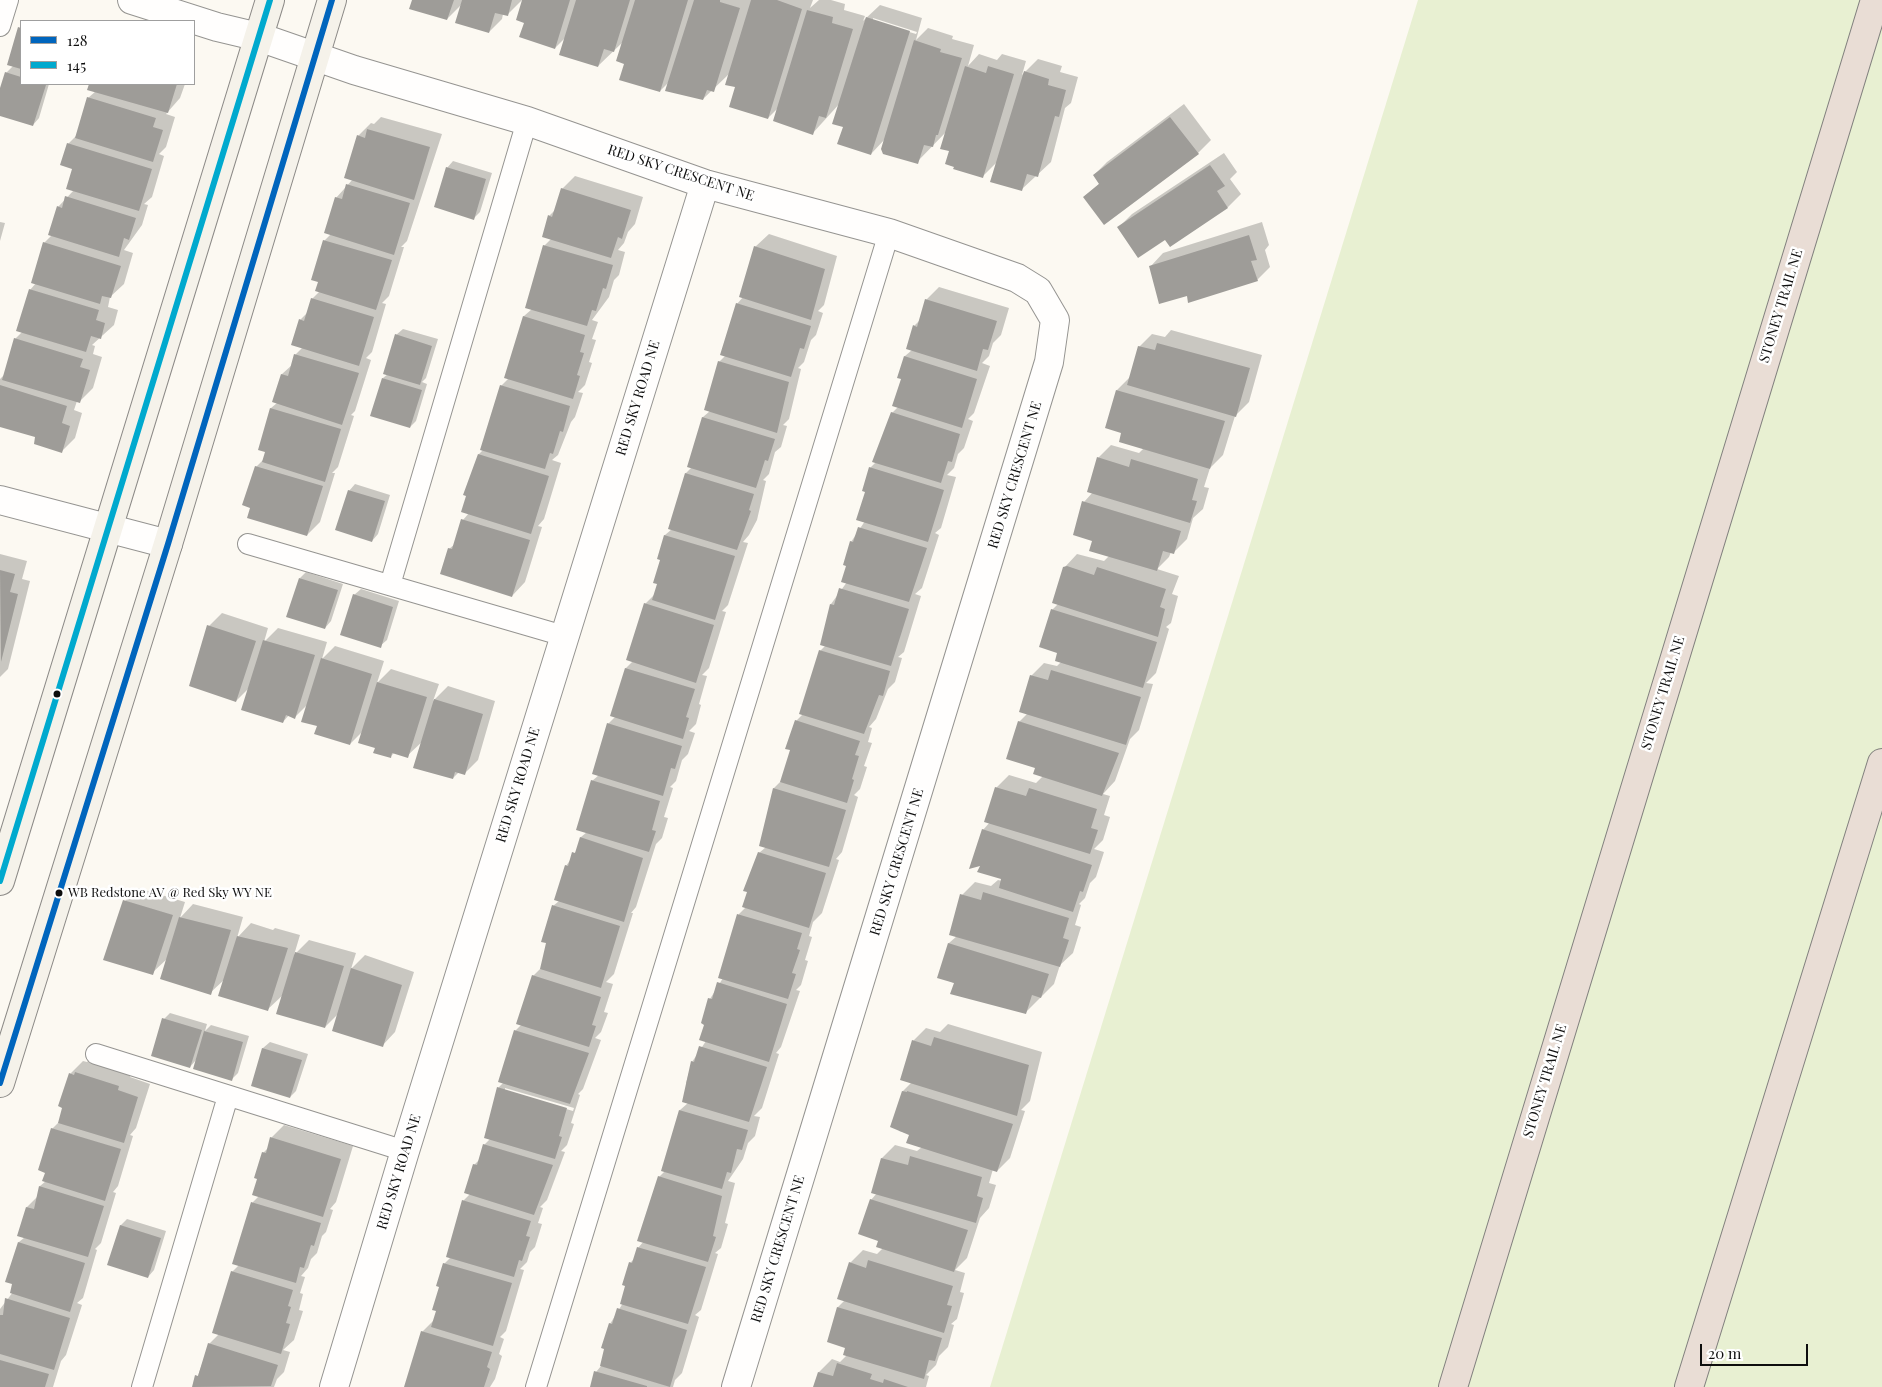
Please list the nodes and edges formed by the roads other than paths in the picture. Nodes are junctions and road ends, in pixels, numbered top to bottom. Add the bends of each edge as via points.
1 (8, 0) edge
2 (132, 0) edge
3 (270, 0) edge
4 (332, 0) edge
5 (1874, 0) edge
6 (195, 20) edge
7 (195, 20) edge
8 (0, 26) edge
9 (259, 36) junction
10 (316, 57) junction
11 (527, 120) junction
12 (705, 184) junction
13 (889, 233) junction
14 (0, 500) edge
15 (108, 527) junction
16 (168, 544) junction
17 (248, 544) dead end
18 (390, 585) junction
19 (564, 636) junction
20 (1882, 763) edge
21 (1882, 785) edge
22 (0, 881) edge
23 (1844, 887) junction
24 (96, 1054) dead end
25 (0, 1083) edge
26 (228, 1096) junction
27 (404, 1151) junction
28 (142, 1387) edge
29 (334, 1387) edge
30 (536, 1387) edge
31 (736, 1387) edge
32 (1453, 1387) edge
33 (1689, 1387) edge

1 - 8 lane
2 - 6 street, RED SKY CRESCENT NE
3 - 9 street
4 - 10 street
5 - 32 highway, STONEY TRAIL NE
7 - 9 street, RED SKY CRESCENT NE
9 - 10 street, RED SKY CRESCENT NE
9 - 15 street
10 - 11 street, RED SKY CRESCENT NE
10 - 16 street
11 - 12 street, RED SKY CRESCENT NE
11 - 18 lane
12 - 13 street, RED SKY CRESCENT NE
12 - 19 street, RED SKY ROAD NE
13 - 30 lane
13 - 31 street, RED SKY CRESCENT NE via 1017,278 1038,291 1055,320 1054,338 1035,410
14 - 15 street
15 - 16 street
15 - 22 street
16 - 25 street
17 - 18 lane
18 - 19 lane
19 - 27 street, RED SKY ROAD NE
20 - 23 highway
21 - 23 highway
23 - 33 highway
24 - 26 lane
26 - 27 lane
26 - 28 lane
27 - 29 street, RED SKY ROAD NE

